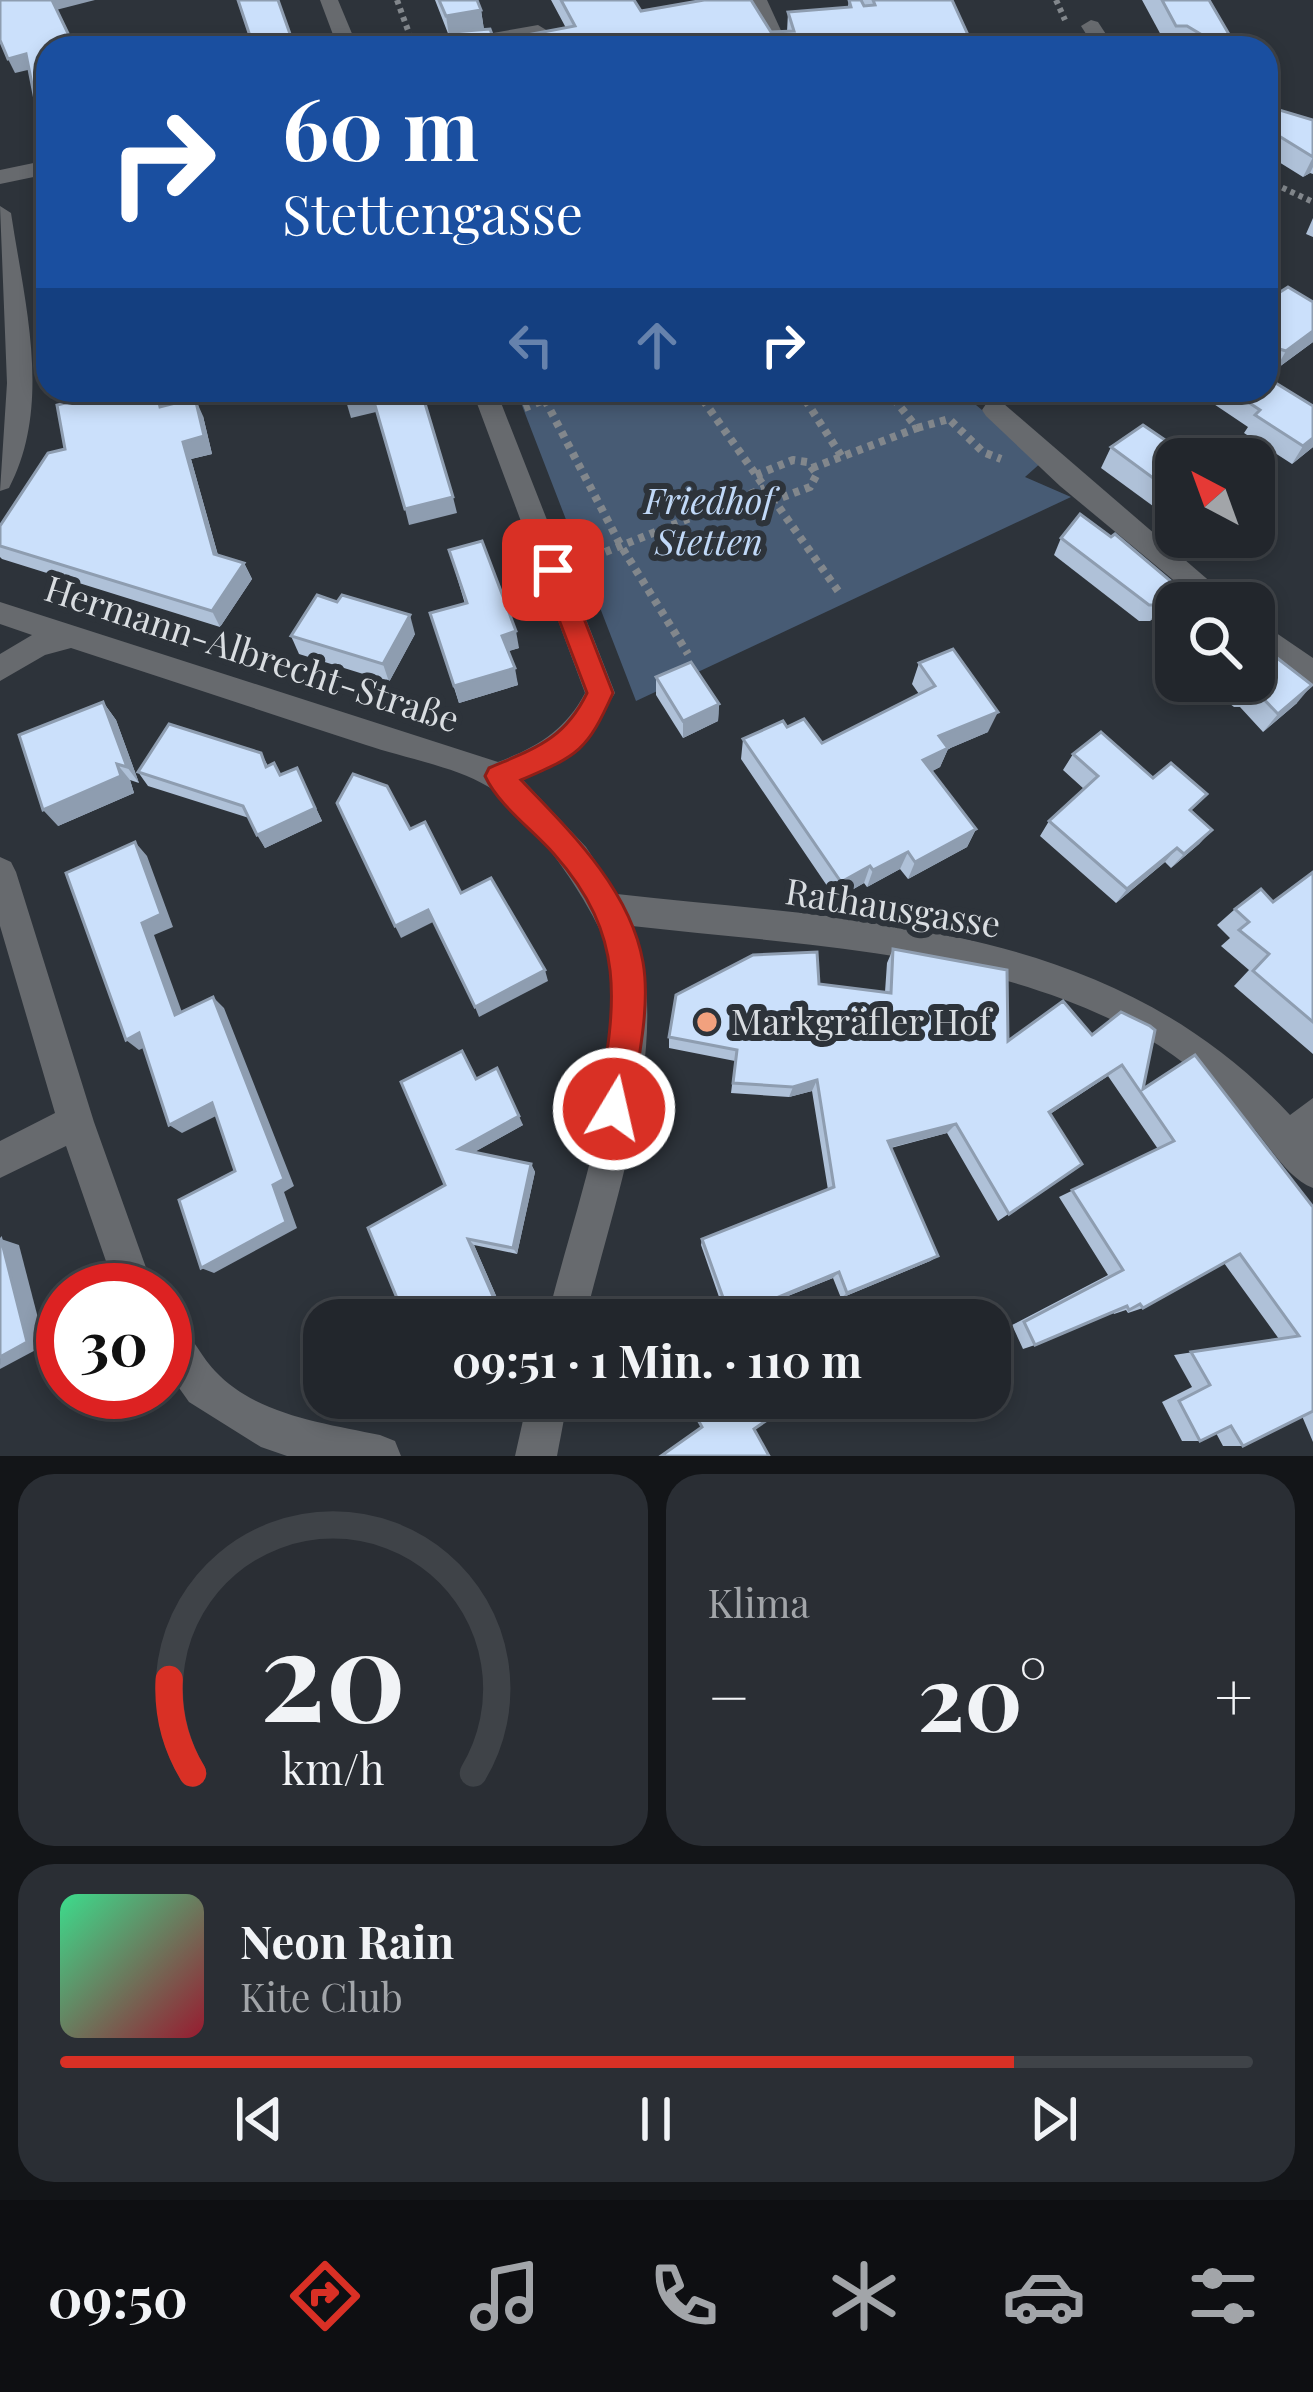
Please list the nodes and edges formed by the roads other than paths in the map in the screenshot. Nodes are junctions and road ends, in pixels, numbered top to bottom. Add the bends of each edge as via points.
1 (329, 0) edge
2 (758, 0) edge
3 (1091, 26) dead end
4 (538, 31) edge
5 (343, 36) edge
6 (510, 36) edge
7 (774, 36) edge
8 (1097, 36) edge
9 (36, 170) edge
10 (0, 178) edge
11 (0, 213) edge
12 (489, 403) edge
13 (994, 410) dead end
14 (0, 481) edge
15 (1195, 582) edge
16 (0, 613) edge
17 (76, 635) junction
18 (1275, 646) edge
19 (0, 669) edge
20 (1313, 674) edge
21 (499, 776) junction
22 (0, 872) edge
23 (608, 908) junction
24 (76, 1122) junction
25 (1301, 1128) edge
26 (0, 1160) edge
27 (1313, 1169) edge
28 (126, 1263) edge
29 (571, 1299) edge
30 (192, 1373) edge
31 (544, 1419) edge
32 (380, 1456) edge
33 (536, 1456) edge

1 - 5 street
2 - 7 street
3 - 8 street
4 - 6 street
9 - 10 street
11 - 14 street via 19,378 16,448
12 - 21 street via 600,693 581,733
13 - 15 street
16 - 17 street, Hermann-Albrecht-Straße
17 - 19 street via 37,644
17 - 21 street, Hermann-Albrecht-Straße
18 - 20 street
21 - 23 street via 568,848
22 - 24 street
23 - 25 street, Rathausgasse via 958,950 1061,980 1161,1027
23 - 29 street via 628,962 626,1034 609,1148
24 - 26 street
24 - 28 street
25 - 27 street, Rathausgasse
30 - 32 street via 275,1433
31 - 33 street

